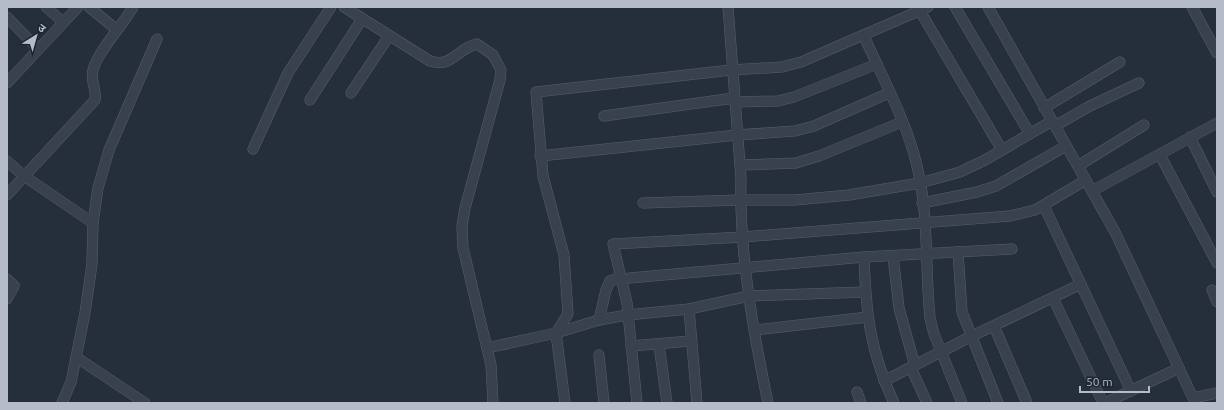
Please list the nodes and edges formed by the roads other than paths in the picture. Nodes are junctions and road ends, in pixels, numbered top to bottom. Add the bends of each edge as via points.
1 (46, 7) edge
2 (78, 7) edge
3 (89, 7) edge
4 (134, 7) edge
5 (330, 7) edge
6 (344, 7) edge
7 (728, 7) edge
8 (956, 7) edge
9 (988, 7) edge
10 (1192, 7) edge
11 (924, 9) edge
12 (7, 17) edge
13 (362, 19) junction
14 (63, 22) junction
15 (118, 30) junction
16 (389, 36) junction
17 (864, 36) junction
18 (157, 39) dead end
19 (38, 49) junction
20 (1217, 53) edge
21 (1120, 62) dead end
22 (877, 64) junction
23 (731, 70) junction
24 (7, 83) edge
25 (1139, 83) dead end
26 (351, 92) dead end
27 (889, 93) junction
28 (310, 100) dead end
29 (734, 100) junction
30 (1044, 108) junction
31 (604, 116) dead end
32 (902, 122) junction
33 (1054, 124) junction
34 (1144, 125) dead end
35 (1216, 125) edge
36 (1030, 134) junction
37 (737, 135) junction
38 (1190, 137) junction
39 (1066, 146) junction
40 (253, 149) dead end
41 (1002, 150) junction
42 (1160, 154) junction
43 (540, 156) junction
44 (7, 161) edge
45 (740, 165) junction
46 (1078, 166) junction
47 (24, 176) junction
48 (1086, 180) junction
49 (920, 183) junction
50 (1092, 190) junction
51 (1217, 192) edge
52 (7, 195) edge
53 (740, 200) junction
54 (643, 203) dead end
55 (922, 203) junction
56 (1044, 206) junction
57 (93, 223) junction
58 (924, 223) junction
59 (742, 237) junction
60 (1012, 248) dead end
61 (958, 252) junction
62 (926, 254) junction
63 (893, 256) junction
64 (864, 257) junction
65 (1217, 262) edge
66 (746, 268) junction
67 (625, 278) junction
68 (7, 279) edge
69 (1081, 284) junction
70 (1212, 290) dead end
71 (865, 292) junction
72 (748, 296) junction
73 (1053, 298) junction
74 (7, 300) edge
75 (1217, 302) edge
76 (689, 310) junction
77 (627, 315) junction
78 (868, 317) junction
79 (599, 320) junction
80 (994, 326) junction
81 (755, 330) junction
82 (556, 333) junction
83 (970, 337) junction
84 (690, 341) junction
85 (659, 345) junction
86 (631, 346) junction
87 (487, 348) junction
88 (941, 352) junction
89 (599, 355) dead end
90 (76, 357) junction
91 (913, 367) junction
92 (1179, 368) junction
93 (884, 382) junction
94 (1131, 391) junction
95 (857, 392) dead end
96 (1217, 393) edge
97 (1194, 400) edge
98 (62, 403) edge
99 (145, 403) edge
100 (493, 403) edge
101 (565, 403) edge
102 (604, 403) edge
103 (637, 403) edge
104 (667, 403) edge
105 (697, 403) edge
106 (768, 403) edge
107 (861, 403) edge
108 (894, 403) edge
109 (927, 403) edge
110 (962, 403) edge
111 (998, 403) edge
112 (1027, 403) edge
113 (1104, 403) edge

1 - 14 street
2 - 14 street
3 - 15 street
4 - 15 street
5 - 40 street via 288,73
6 - 13 street
7 - 23 street
8 - 36 street
9 - 30 street
10 - 20 street
11 - 17 street
11 - 41 street
12 - 19 street
13 - 16 street
13 - 28 street
14 - 19 street
15 - 47 street via 94,65 92,80 95,100
16 - 26 street
16 - 87 street via 430,62 438,64 445,63 477,44 493,55 501,70 462,226 462,248
17 - 22 street
17 - 23 street via 801,62 782,67
18 - 57 street via 109,150 98,188
19 - 24 street
21 - 30 street
22 - 27 street
22 - 29 street via 794,98 778,101
23 - 29 street
23 - 43 street via 536,92
25 - 33 street
27 - 32 street
27 - 37 street via 814,126 795,131
29 - 31 street
29 - 37 street
30 - 33 street
32 - 45 street via 796,163
32 - 49 street
33 - 36 street
33 - 39 street
34 - 46 street
35 - 38 street
36 - 41 street
37 - 43 street
37 - 45 street
38 - 42 street
38 - 51 street
39 - 46 street
39 - 55 street via 996,186
41 - 49 street via 960,172
42 - 50 street
42 - 65 street
43 - 82 street via 564,255 568,314
44 - 47 street
45 - 53 street
46 - 48 street
47 - 52 street
47 - 57 street
48 - 50 street
48 - 56 street
49 - 53 street via 826,198
49 - 55 street
50 - 92 street via 1136,274
53 - 54 street
53 - 59 street
55 - 58 street
56 - 58 street via 1010,216
56 - 69 street
57 - 90 street via 89,286
58 - 59 street
58 - 62 street
59 - 66 street
59 - 67 street via 613,244
60 - 61 street
61 - 62 street
61 - 83 street via 962,312
62 - 63 street
62 - 88 street via 930,318
63 - 64 street
63 - 91 street via 899,308
64 - 66 street
64 - 71 street
66 - 67 street
66 - 72 street
67 - 77 street
67 - 79 street via 610,281
68 - 74 street via 14,286
69 - 73 street
69 - 94 street
70 - 75 street
71 - 72 street
71 - 78 street
72 - 76 street
72 - 81 street
73 - 80 street
73 - 113 street
76 - 77 street
76 - 84 street
77 - 79 street
77 - 86 street
78 - 81 street
78 - 93 street via 874,350
79 - 82 street
80 - 83 street
80 - 112 street
81 - 106 street
82 - 87 street
82 - 101 street
83 - 88 street
83 - 111 street
84 - 85 street
84 - 105 street
85 - 86 street
85 - 104 street
86 - 103 street
87 - 100 street via 491,365
88 - 91 street
88 - 110 street
89 - 102 street
90 - 98 street via 71,382
90 - 99 street
91 - 93 street
91 - 109 street
92 - 94 street
92 - 97 street
93 - 108 street
94 - 113 street
95 - 107 street
96 - 97 street

